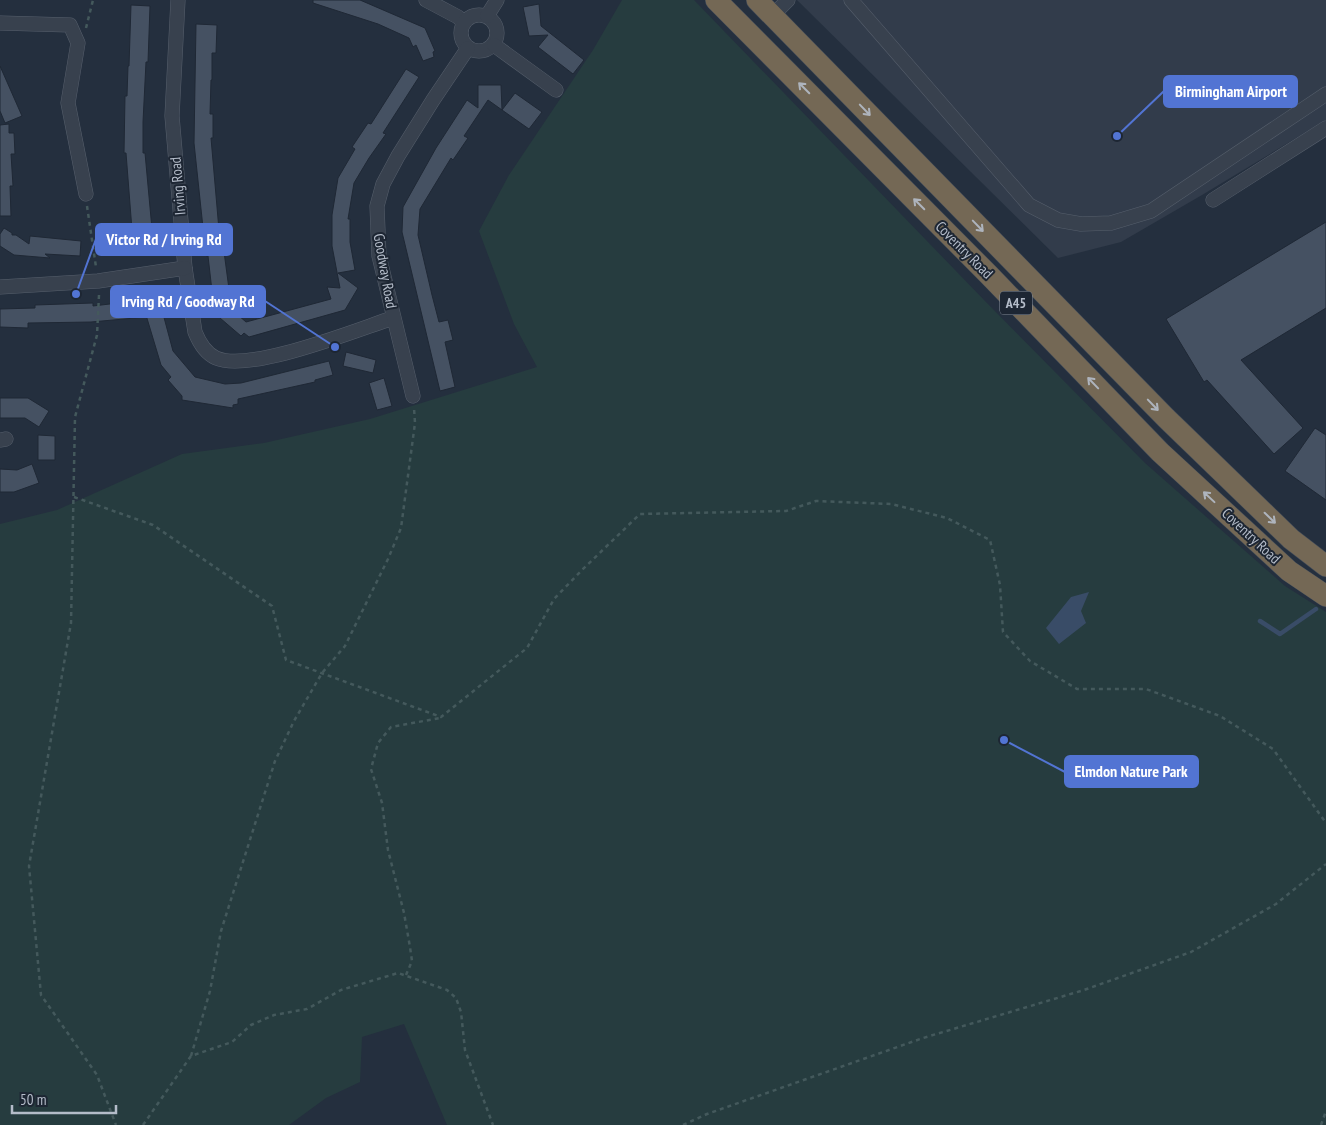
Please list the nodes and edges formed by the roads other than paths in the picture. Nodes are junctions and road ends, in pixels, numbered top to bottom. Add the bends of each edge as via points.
1 (178, 0) edge
2 (426, 0) edge
3 (497, 0) edge
4 (716, 0) edge
5 (757, 0) edge
6 (788, 0) edge
7 (850, 0) edge
8 (487, 16) junction
9 (772, 16) junction
10 (0, 23) edge
11 (464, 23) junction
12 (494, 45) junction
13 (468, 48) junction
14 (556, 90) dead end
15 (1326, 94) edge
16 (1326, 128) edge
17 (86, 194) road end
18 (1213, 200) dead end
19 (185, 268) junction
20 (0, 287) edge
21 (393, 318) junction
22 (413, 396) road end
23 (1326, 566) edge
24 (1326, 596) edge

1 - 19 street, Irving Road via 172,116
2 - 11 street
3 - 8 street
24 -> 4 highway, Coventry Road / A45 via 1289,571 1160,452
5 - 9 highway, Coventry Road / A45
6 - 9 street
7 - 15 street via 1029,205 1058,220 1081,224 1111,223 1151,211
8 - 11 street via 474,15
8 - 12 street via 498,29
9 -> 23 highway, Coventry Road / A45 via 1166,418 1291,539
10 - 17 street via 70,25 78,43 68,104
11 - 13 street via 461,36
12 - 13 street via 480,52
12 - 14 street
13 - 21 street, Goodway Road via 383,184 377,206 379,256
16 - 18 street
19 - 20 street via 98,281
19 - 21 street, Irving Road via 195,332 198,341 215,358 250,361
21 - 22 street, Goodway Road

